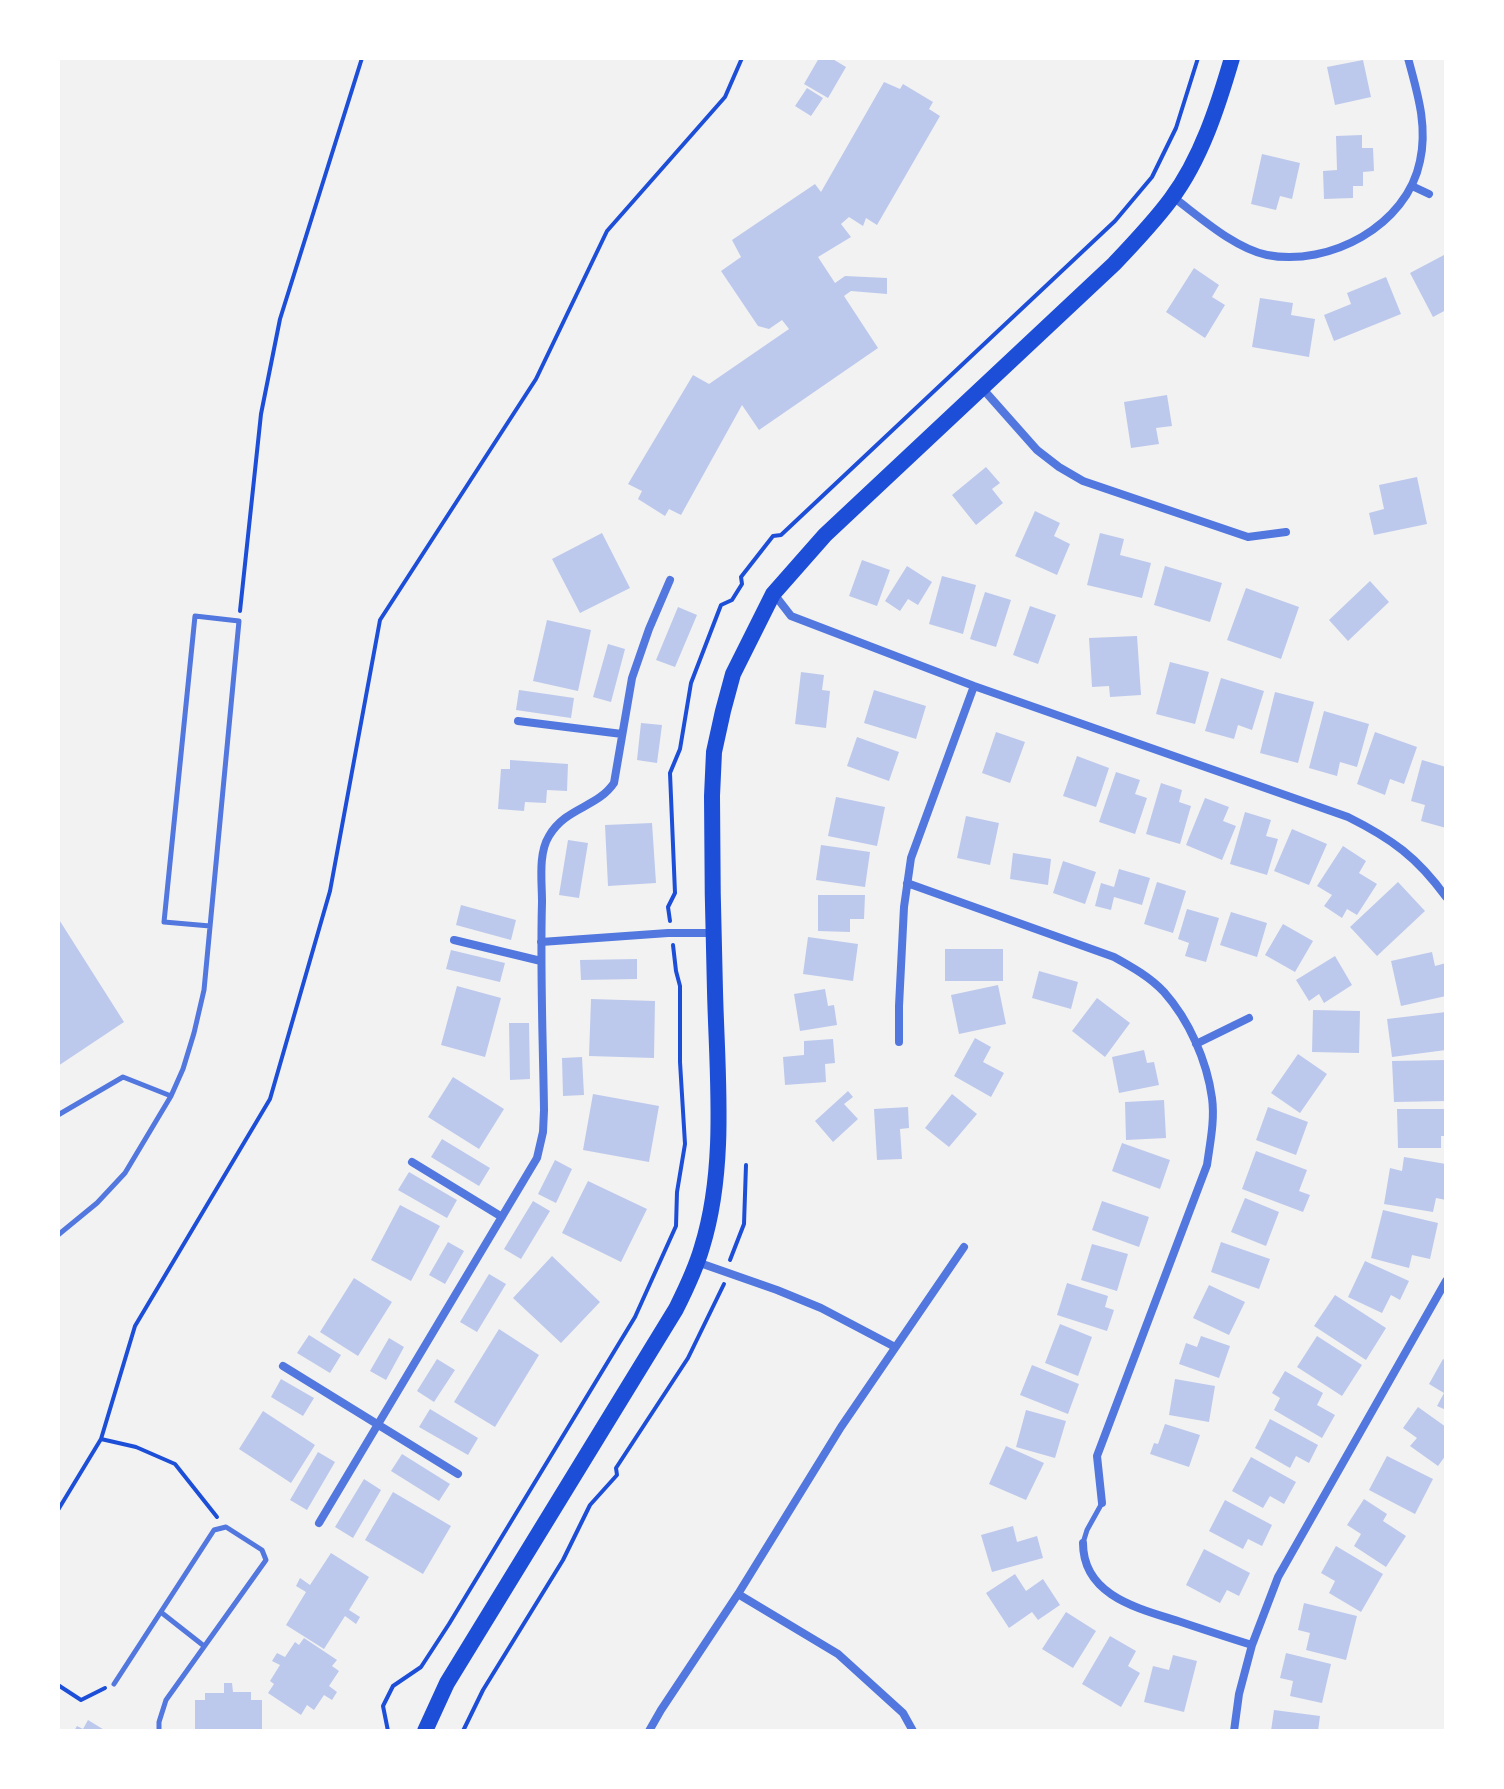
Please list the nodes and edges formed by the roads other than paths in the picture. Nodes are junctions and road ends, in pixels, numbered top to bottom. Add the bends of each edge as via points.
1 (1232, 58) edge
2 (1408, 58) edge
3 (1412, 186) junction
4 (1429, 194) dead end
5 (1173, 197) junction
6 (981, 387) junction
7 (1286, 532) dead end
8 (670, 580) dead end
9 (773, 594) junction
10 (974, 686) junction
11 (518, 721) dead end
12 (622, 734) junction
13 (907, 883) junction
14 (1446, 897) edge
15 (210, 926) junction
16 (713, 933) junction
17 (454, 940) dead end
18 (541, 942) junction
19 (541, 961) junction
20 (1249, 1018) dead end
21 (899, 1042) dead end
22 (1196, 1044) junction
23 (171, 1096) junction
24 (58, 1115) edge
25 (412, 1162) dead end
26 (502, 1217) junction
27 (58, 1235) edge
28 (964, 1247) dead end
29 (697, 1262) junction
30 (1446, 1281) edge
31 (895, 1347) junction
32 (283, 1366) dead end
33 (379, 1424) junction
34 (458, 1474) dead end
35 (1102, 1503) joint
36 (319, 1523) dead end
37 (1083, 1543) joint
38 (738, 1594) junction
39 (162, 1613) junction
40 (1252, 1645) junction
41 (204, 1646) junction
42 (114, 1684) road end
43 (159, 1731) edge
44 (425, 1731) edge
45 (649, 1731) edge
46 (913, 1731) edge
47 (1234, 1731) edge

1 - 5 main road via 1200,149
2 - 3 street via 1422,108 1423,135
3 - 4 street
3 - 5 street via 1371,231 1344,246 1293,257 1238,244
5 - 6 main road via 1114,264
6 - 7 street via 1037,450 1083,481 1248,537
6 - 9 main road via 825,535
8 - 12 street via 632,678
9 - 10 street via 791,616
9 - 16 main road via 733,674 714,752
10 - 13 street via 911,858
10 - 14 street via 1348,817 1409,855
11 - 12 street
12 - 18 street via 614,783 606,795 560,821 543,847
13 - 21 street
13 - 22 street via 1114,957 1164,992
15 - 15 lane via 239,621 195,616 164,922
15 - 23 lane via 204,990
16 - 18 street
16 - 29 main road via 717,1150 710,1214
17 - 19 street
18 - 19 street
19 - 26 street via 543,1132 537,1158
20 - 22 street
22 - 35 street via 1212,1100 1207,1165 1097,1456
23 - 24 lane via 123,1077
23 - 27 lane via 125,1173
25 - 26 street
26 - 33 street
28 - 31 street
29 - 31 street via 821,1308
29 - 44 main road via 676,1309 447,1683
30 - 40 street via 1278,1577
31 - 38 street
32 - 33 street
33 - 34 street
33 - 36 street
35 - 37 lane
37 - 40 street via 1091,1572 1127,1605
38 - 45 street
38 - 46 street via 838,1654 903,1713
39 - 41 lane
39 - 41 lane via 214,1530 226,1527 262,1550 266,1560
39 - 42 lane
40 - 47 street
41 - 43 lane via 166,1700

